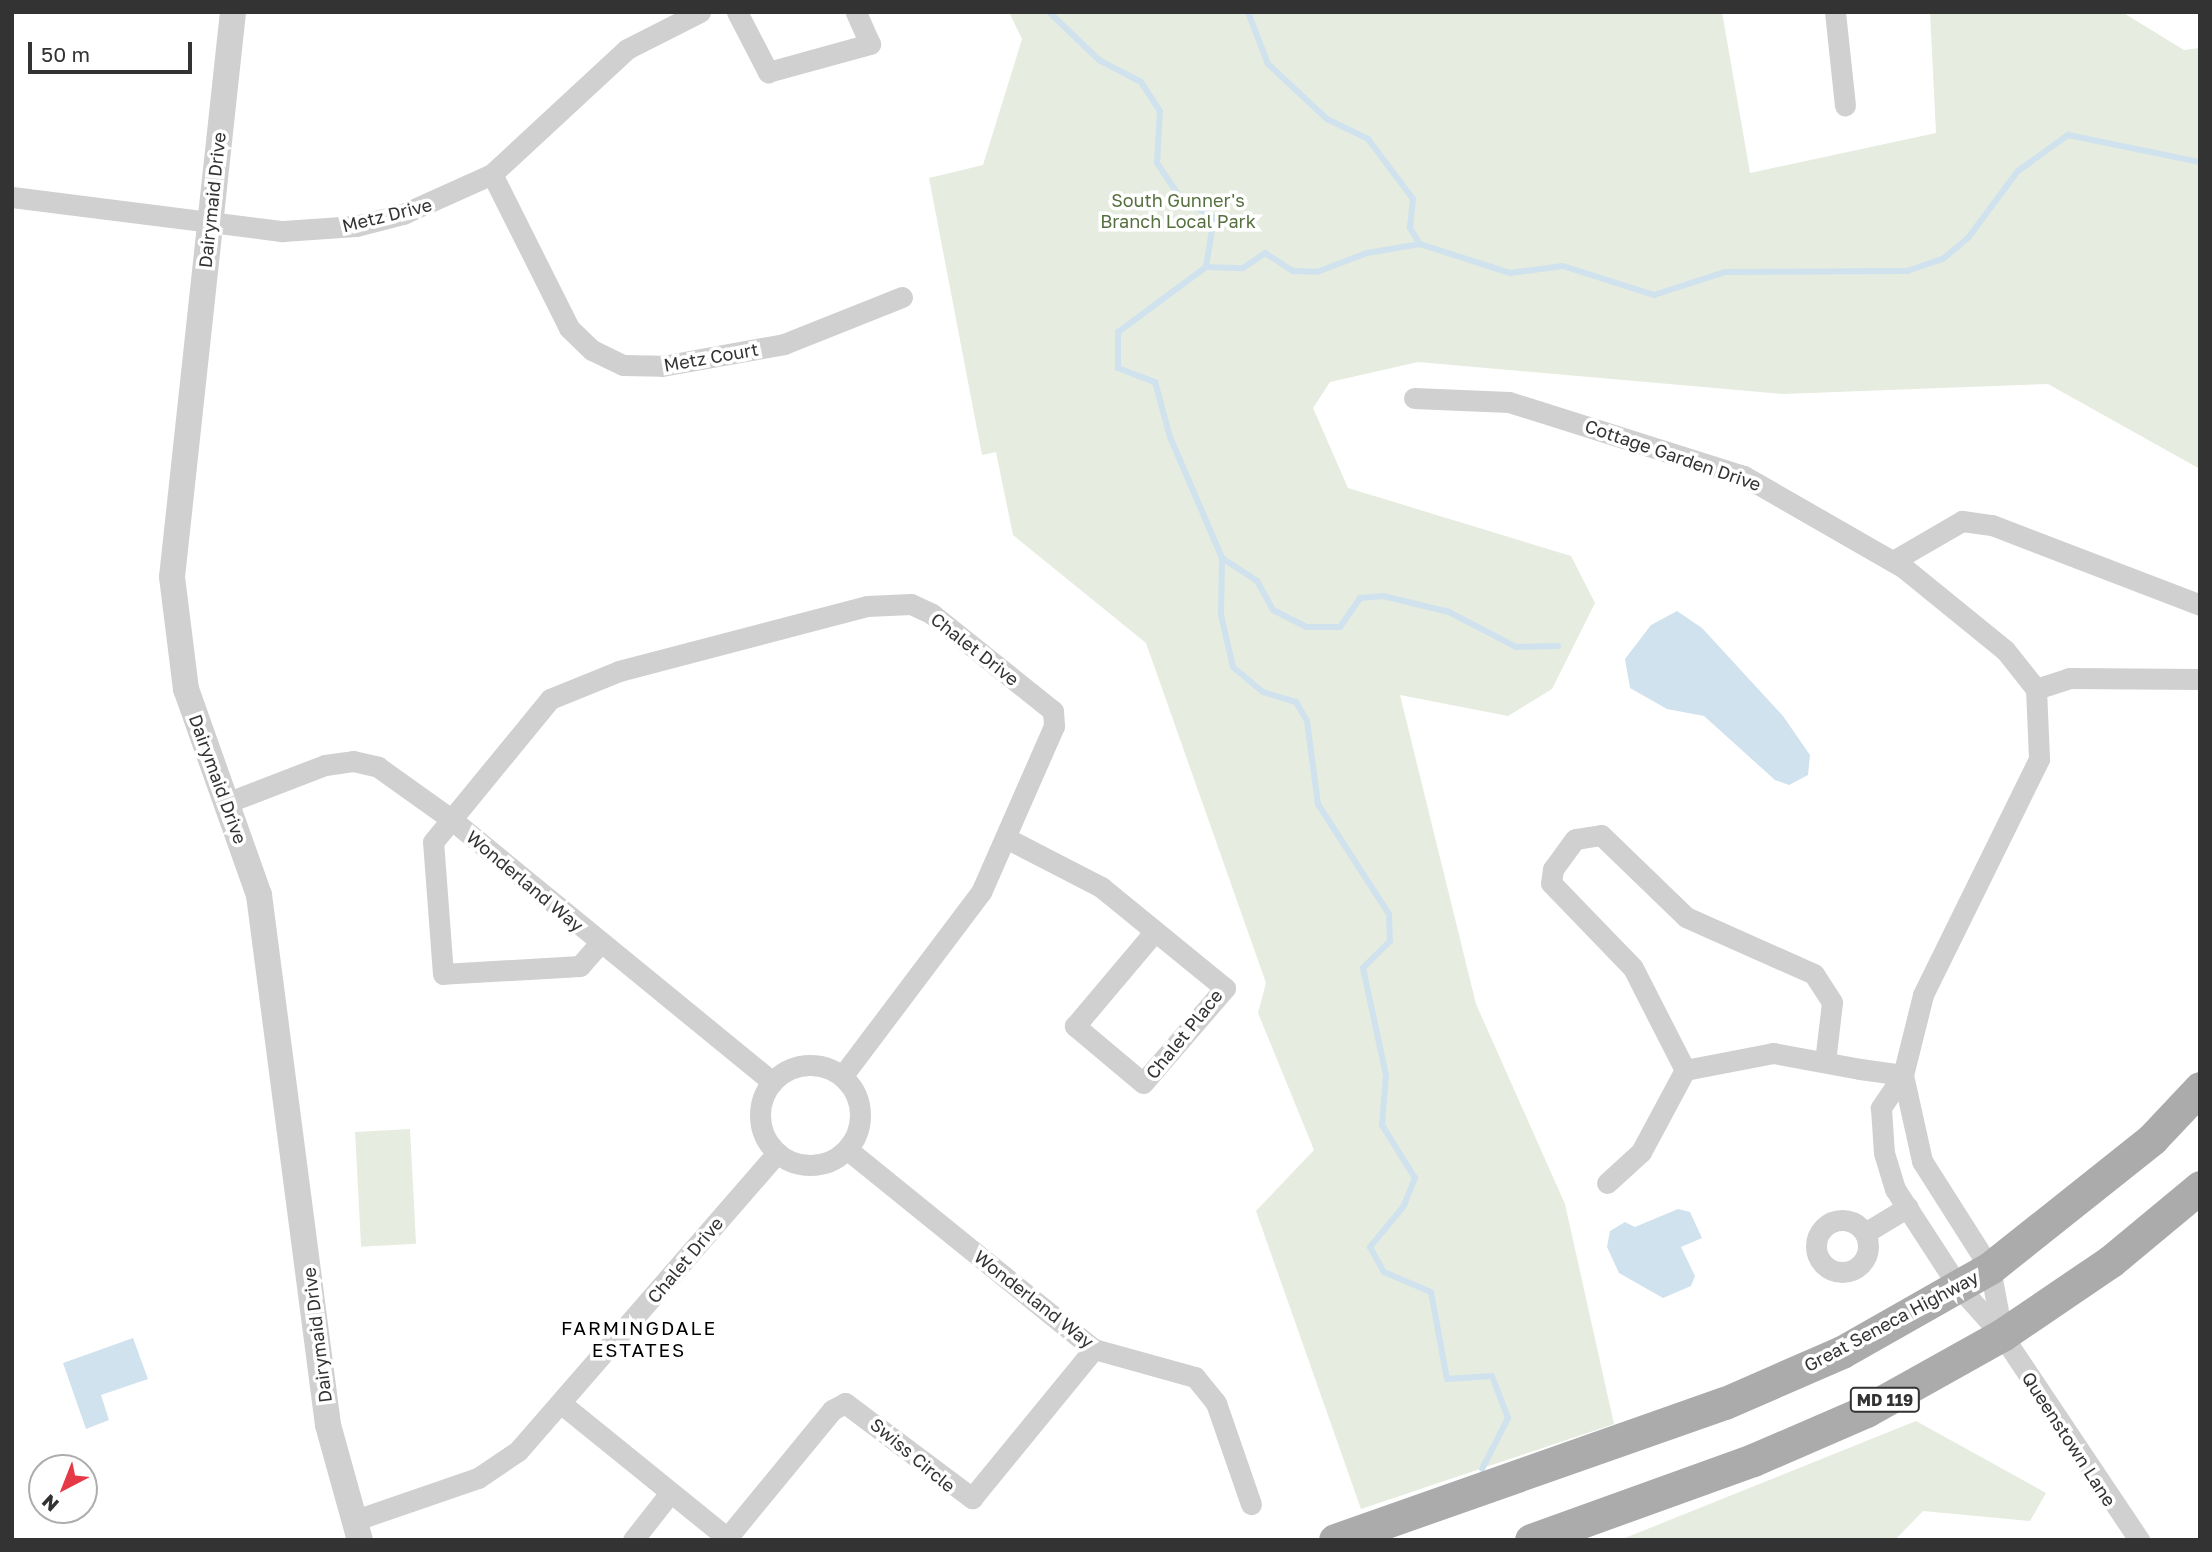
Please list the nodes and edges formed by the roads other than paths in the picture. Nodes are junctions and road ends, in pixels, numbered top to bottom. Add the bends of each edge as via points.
1 (233, 12) edge
2 (700, 12) edge
3 (737, 12) edge
4 (856, 12) edge
5 (1835, 12) edge
6 (1845, 105) dead end
7 (492, 174) junction
8 (12, 198) edge
9 (209, 220) junction
10 (902, 297) dead end
11 (1414, 398) dead end
12 (1893, 561) junction
13 (2200, 605) edge
14 (2200, 679) edge
15 (2036, 689) junction
16 (226, 803) junction
17 (451, 819) junction
18 (1008, 839) junction
19 (1155, 931) junction
20 (599, 944) junction
21 (1825, 1062) junction
22 (1685, 1070) junction
23 (843, 1075) junction
24 (1903, 1075) junction
25 (772, 1082) junction
26 (2200, 1088) edge
27 (848, 1150) junction
28 (777, 1153) junction
29 (1607, 1184) dead end
30 (2200, 1187) edge
31 (1945, 1199) junction
32 (1912, 1213) junction
33 (1865, 1233) dead end
34 (1990, 1268) junction
35 (1958, 1286) junction
36 (2002, 1335) junction
37 (1094, 1349) junction
38 (563, 1405) junction
39 (670, 1493) junction
40 (1251, 1504) dead end
41 (356, 1530) edge
42 (727, 1539) edge
43 (633, 1540) edge
44 (1335, 1540) edge
45 (1531, 1540) edge
46 (2139, 1540) edge

1 - 9 street, Dairymaid Drive
2 - 7 street, Metz Drive via 627,49
3 - 4 street via 768,72 870,44
5 - 6 street
7 - 9 street, Metz Drive via 450,198 356,226 283,231
7 - 10 street, Metz Court via 569,328 592,350 622,365 662,366 784,344
8 - 9 street, Metz Drive
9 - 16 street, Dairymaid Drive via 172,577 186,689
11 - 12 street, Cottage Garden Drive via 1509,402 1623,434 1754,481
12 - 13 street via 1962,521 1992,525
12 - 15 street, Cottage Garden Drive via 1970,619
14 - 15 street via 2080,677
15 - 24 street via 2042,714 2039,759 1923,995
16 - 17 street, Wonderland Way via 325,765 354,761 378,767
16 - 41 street, Dairymaid Drive via 259,895 328,1425
17 - 18 street, Chalet Drive via 550,699 570,688 890,602 932,614 1053,711 1054,726
17 - 20 street, Wonderland Way
17 - 20 street, Wonderland Way via 433,842 443,974 580,966
18 - 19 street, Chalet Place via 1101,887
18 - 23 street, Chalet Drive via 981,892
19 - 19 street, Chalet Place via 1075,1026 1143,1083 1225,988
20 - 25 street, Wonderland Way
21 - 22 street via 1773,1053
21 - 22 street via 1832,1002 1814,974 1686,917 1601,835 1575,839 1553,869 1551,883 1633,968
21 - 24 street
22 - 29 street via 1641,1152
23 - 25 street via 809,1064
23 - 27 street via 861,1112
24 - 31 street via 1923,1161
24 - 32 street via 1881,1108 1884,1153
25 - 28 street via 760,1118
26 - 34 main road, Great Seneca Highway via 2152,1139
27 - 28 street via 815,1168
27 - 37 street, Wonderland Way
28 - 38 street, Chalet Drive
30 - 36 main road, MD 119 via 2111,1261
31 - 32 street
31 - 34 street
32 - 33 street
32 - 35 street
34 - 35 main road, Great Seneca Highway
34 - 36 street
35 - 36 street
35 - 44 main road, Great Seneca Highway via 1842,1352 1726,1403
36 - 45 main road, MD 119 via 1853,1417
36 - 46 street, Queenstown Lane
37 - 40 street, Wonderland Way via 1195,1377 1216,1403
37 - 42 street, Swiss Circle via 972,1498 845,1403 832,1410
38 - 39 street, Swiss Circle
38 - 41 street, Chalet Drive via 518,1451 478,1478
39 - 42 street, Swiss Circle
39 - 43 street

